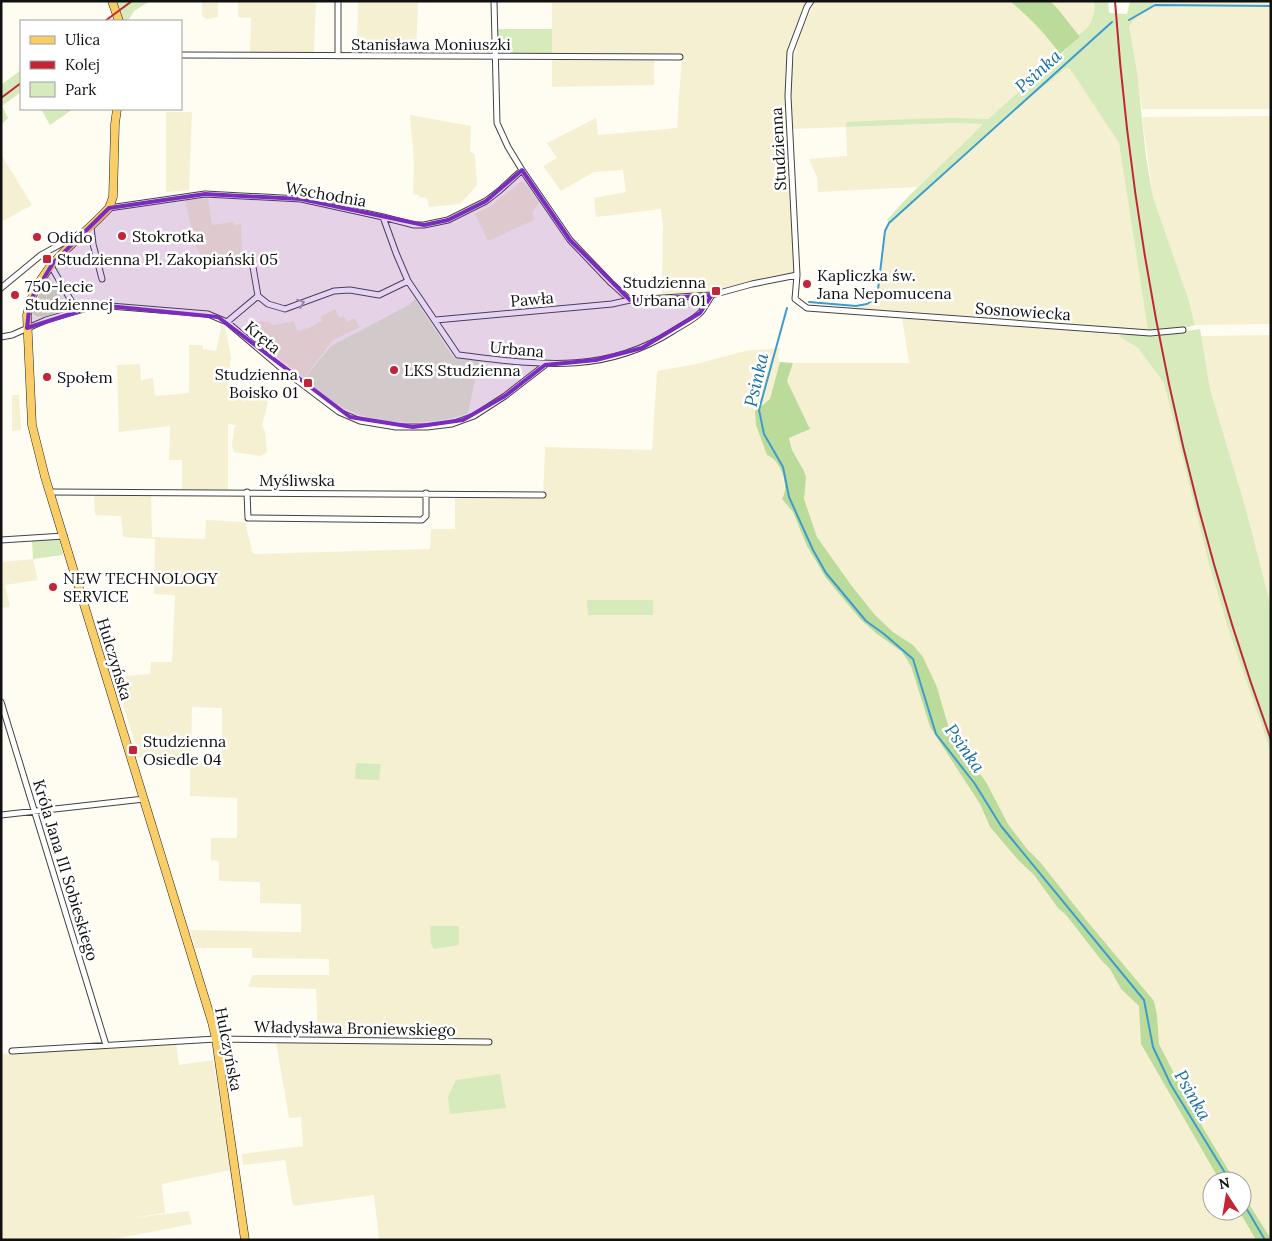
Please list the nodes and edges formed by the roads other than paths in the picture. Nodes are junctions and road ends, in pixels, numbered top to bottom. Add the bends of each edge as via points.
1 (338, 1) edge
2 (494, 1) edge
3 (811, 1) edge
4 (112, 2) edge
5 (119, 20) edge
6 (182, 55) edge
7 (338, 56) junction
8 (494, 57) junction
9 (680, 57) dead end
10 (117, 110) edge
11 (522, 170) junction
12 (110, 208) junction
13 (384, 217) junction
14 (90, 228) junction
15 (51, 266) junction
16 (253, 267) dead end
17 (798, 275) junction
18 (102, 279) dead end
19 (408, 281) junction
20 (1, 288) edge
21 (712, 295) junction
22 (258, 296) junction
23 (795, 299) joint
24 (630, 300) junction
25 (77, 311) junction
26 (436, 320) junction
27 (227, 322) junction
28 (27, 328) junction
29 (1183, 330) dead end
30 (1, 337) edge
31 (545, 365) junction
32 (50, 492) junction
33 (247, 492) junction
34 (426, 493) junction
35 (543, 495) dead end
36 (64, 536) junction
37 (1, 540) edge
38 (1, 702) edge
39 (144, 799) junction
40 (35, 811) junction
41 (1, 815) edge
42 (216, 1039) junction
43 (489, 1042) dead end
44 (106, 1045) junction
45 (12, 1051) dead end
46 (245, 1240) edge

1 - 7 street
2 - 8 street
3 - 17 street, Studzienna via 790,52 788,96
4 - 5 main road
6 - 7 street, Stanisława Moniuszki
7 - 8 street, Stanisława Moniuszki
8 - 9 street, Stanisława Moniuszki
8 - 11 street via 497,123
10 - 12 main road
11 - 13 street, Wschodnia via 486,201 448,220 414,225
11 - 24 street via 570,240
12 - 13 street, Wschodnia via 205,194 301,199
12 - 14 main road, Hulczyńska
13 - 19 street, Urbana
14 - 15 main road, Hulczyńska
14 - 18 street
14 - 20 street via 41,255
15 - 25 street
15 - 28 main road, Hulczyńska via 30,301
16 - 22 street
17 - 21 street, Pawła
17 - 23 street, Studzienna
22 -> 19 street via 268,304 285,309 334,291 380,295
19 - 26 street, Urbana
21 - 24 street, Pawła
21 - 31 street, Urbana via 700,313 642,348 619,356
22 - 27 street
23 - 29 street, Sosnowiecka via 807,308 1150,333
24 - 26 street, Pawła
25 - 27 street, Kręta via 98,305 151,308 198,312
25 - 28 street, Kręta
26 - 31 street, Urbana via 458,355
27 - 31 street, Kręta via 340,412 360,421 384,426 426,427 452,424 474,416
28 - 30 street, Kręta
28 - 32 main road, Hulczyńska via 32,425
32 - 33 street, Myśliwska
32 - 36 main road, Hulczyńska
33 - 34 street, Myśliwska
33 - 34 street via 248,518 422,520 426,516
34 - 35 street, Myśliwska
36 - 37 street
36 - 39 main road, Hulczyńska
38 - 40 street, Króla Jana III Sobieskiego
39 - 40 street
39 - 42 main road, Hulczyńska
40 - 41 street
40 - 44 street, Króla Jana III Sobieskiego
42 - 43 street, Władysława Broniewskiego
42 - 44 street, Władysława Broniewskiego
42 - 46 main road, Hulczyńska
44 - 45 street, Władysława Broniewskiego

